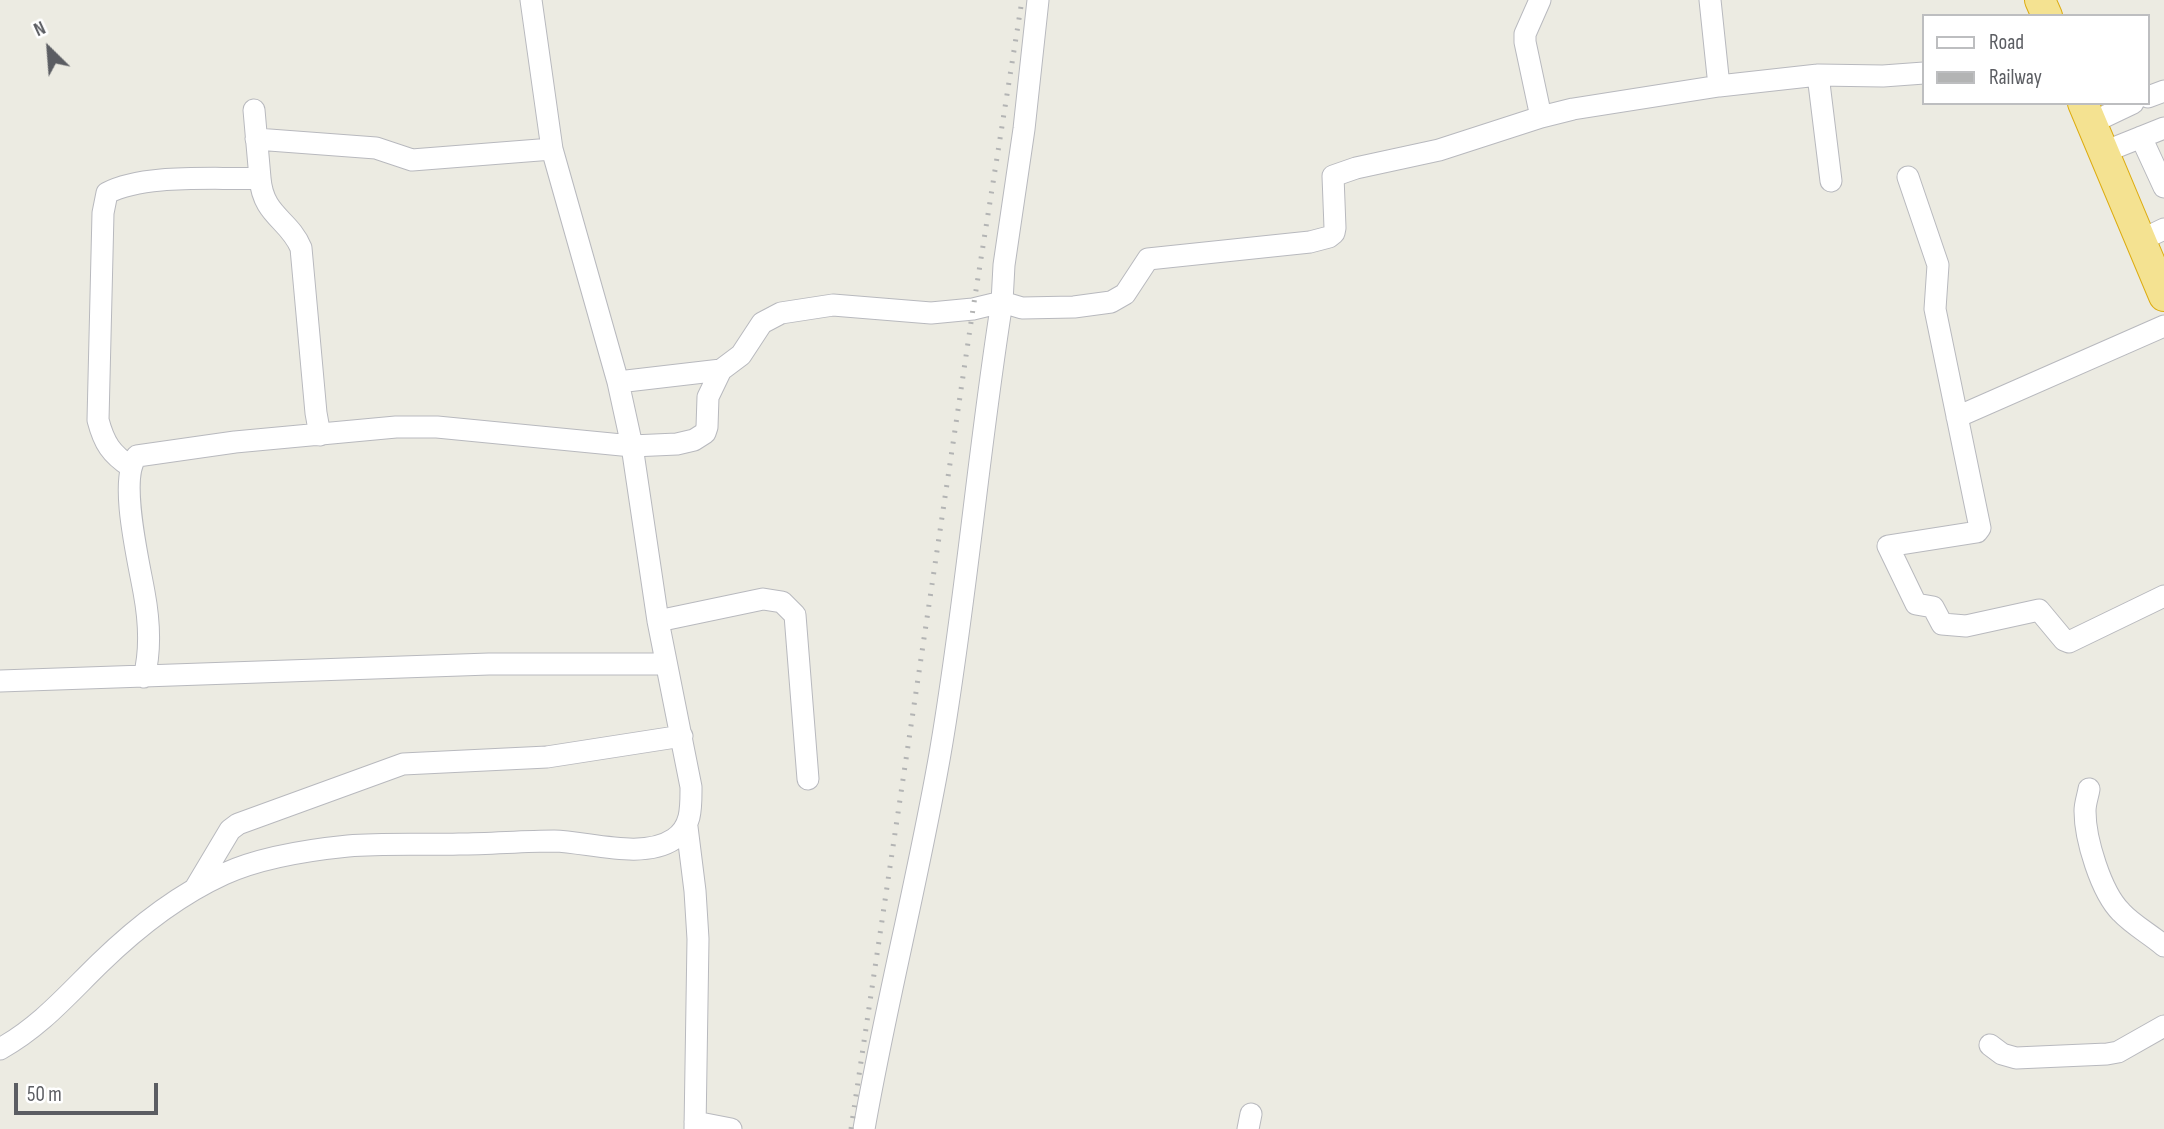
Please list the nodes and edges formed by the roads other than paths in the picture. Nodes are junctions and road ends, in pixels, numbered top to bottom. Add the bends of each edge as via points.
1 (531, 0) edge
2 (1038, 0) edge
3 (1540, 0) edge
4 (1710, 0) edge
5 (1923, 73) edge
6 (1818, 75) junction
7 (1719, 86) junction
8 (2124, 105) edge
9 (254, 110) dead end
10 (2087, 113) edge
11 (1541, 117) junction
12 (2164, 128) edge
13 (2141, 137) junction
14 (256, 139) junction
15 (552, 149) junction
16 (2104, 152) junction
17 (1908, 177) dead end
18 (260, 178) junction
19 (1831, 181) dead end
20 (2164, 187) edge
21 (2153, 235) edge
22 (2164, 296) edge
23 (1002, 302) junction
24 (2164, 326) edge
25 (721, 370) junction
26 (618, 382) junction
27 (1957, 417) junction
28 (320, 435) junction
29 (632, 446) junction
30 (131, 467) junction
31 (2164, 596) edge
32 (658, 621) junction
33 (666, 664) junction
34 (144, 677) junction
35 (0, 681) edge
36 (682, 736) junction
37 (808, 779) dead end
38 (2089, 789) dead end
39 (687, 827) junction
40 (196, 888) junction
41 (2164, 946) edge
42 (2164, 1026) edge
43 (1990, 1045) dead end
44 (0, 1049) edge
45 (695, 1125) edge
46 (731, 1129) edge
47 (864, 1129) edge

1 - 15 street
2 - 23 street
3 - 11 street via 1525,42
4 - 7 street
5 - 6 street
6 - 7 street
6 - 19 street
7 - 11 street
8 - 10 street
9 - 14 street
10 - 16 highway
11 - 23 street via 1439,150 1335,174 1331,180 1335,228 1329,237 1148,259 1125,294 1111,302 1022,309
12 - 13 street
13 - 16 street
13 - 20 street
14 - 15 street via 376,148 412,160
14 - 18 street
15 - 26 street
16 - 21 highway
17 - 27 street via 1938,265 1935,309
18 - 28 street via 261,194 301,248
18 - 30 street via 145,182 107,192 98,419 106,445
21 - 22 highway
23 - 25 street via 931,313 833,305 791,310 762,323 741,355
23 - 47 street via 940,752
24 - 27 street
25 - 26 street
25 - 29 street via 708,397 705,433 677,444
26 - 29 street
27 - 31 street via 1980,530 1888,546 1916,604 1933,607 1942,624 1966,625 2039,610 2069,642
28 - 29 street via 437,427
28 - 30 street via 137,456
29 - 32 street
30 - 34 street via 128,489 148,632
32 - 33 street
32 - 37 street via 763,598 782,602 795,614
33 - 34 street via 489,664
33 - 36 street
34 - 35 street
36 - 39 street via 691,787
36 - 40 street via 547,757 403,764 238,824
38 - 41 street via 2087,830 2110,897 2126,917
39 - 40 street via 662,845 642,849 557,841 348,846 263,861 226,872
39 - 45 street via 698,939
40 - 44 street via 124,940 41,1022
42 - 43 street via 2107,1054 2016,1058
45 - 46 street

